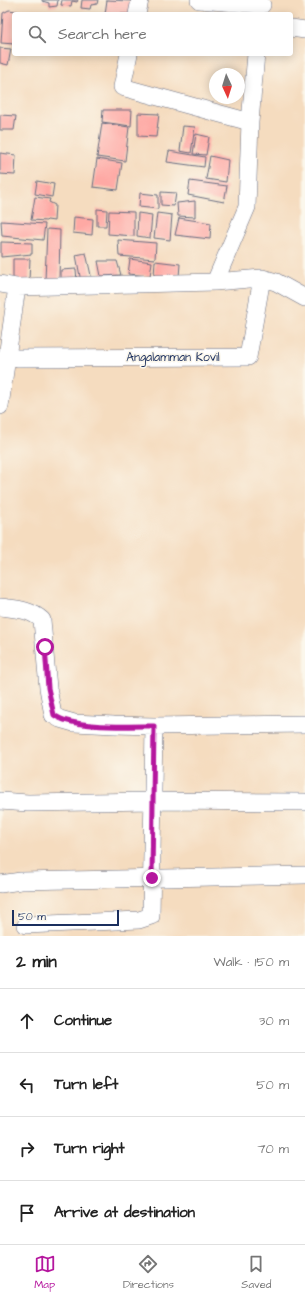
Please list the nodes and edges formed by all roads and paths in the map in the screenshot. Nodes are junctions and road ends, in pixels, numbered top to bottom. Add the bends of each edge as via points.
1 (140, 0) edge
2 (199, 0) edge
3 (261, 6) edge
4 (137, 12) edge
5 (293, 28) edge
6 (305, 30) edge
7 (129, 56) edge
8 (256, 56) edge
9 (250, 122) junction
10 (262, 278) junction
11 (215, 282) junction
12 (0, 284) edge
13 (17, 286) junction
14 (305, 298) edge
15 (17, 358) dead end
16 (0, 406) edge
17 (0, 607) edge
18 (305, 724) edge
19 (154, 726) junction
20 (0, 801) edge
21 (153, 801) junction
22 (305, 802) edge
23 (305, 875) edge
24 (152, 878) junction
25 (0, 884) edge
26 (26, 925) dead end

1 - 4 street
2 - 3 street
5 - 6 street
7 - 9 street via 122,87
8 - 9 street
9 - 11 street via 247,208
10 - 11 street
10 - 14 street via 276,282
10 - 15 street, Angalamman Kovil via 248,357
11 - 13 street
12 - 13 street
13 - 16 street
17 - 19 street via 24,610 42,620 48,688 54,715 74,723
18 - 19 street
19 - 21 street
20 - 21 street
21 - 22 street
21 - 24 street
23 - 24 street
24 - 25 street via 21,881
24 - 26 street via 151,916 139,920

